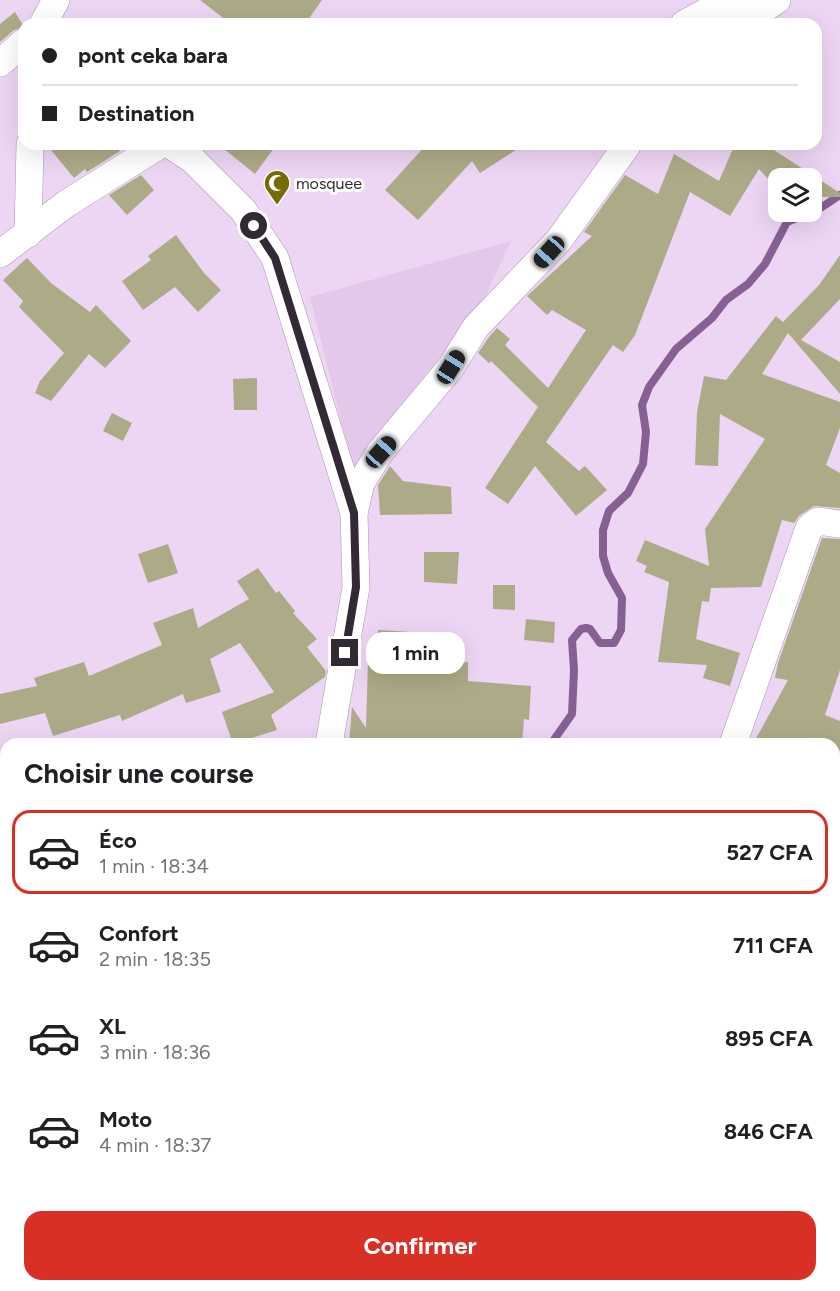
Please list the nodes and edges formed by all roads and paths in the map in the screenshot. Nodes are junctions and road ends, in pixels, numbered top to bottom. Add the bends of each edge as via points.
1 (31, 0) edge
2 (56, 0) edge
3 (777, 0) edge
4 (40, 18) edge
5 (46, 18) edge
6 (695, 18) edge
7 (18, 47) edge
8 (0, 63) edge
9 (30, 150) edge
10 (152, 150) edge
11 (178, 150) edge
12 (624, 150) edge
13 (28, 234) junction
14 (0, 254) edge
15 (354, 513) junction
16 (840, 524) edge
17 (330, 738) edge
18 (736, 738) edge

1 - 4 street
2 - 5 street
3 - 6 street via 768,6 717,6
7 - 8 street
9 - 13 street
10 - 13 street via 66,204
11 - 15 street via 243,210 275,258
12 - 15 street via 560,240 476,327 451,367 381,452 361,483
13 - 14 street
15 - 17 street via 356,587
16 - 18 street via 819,521 809,528

